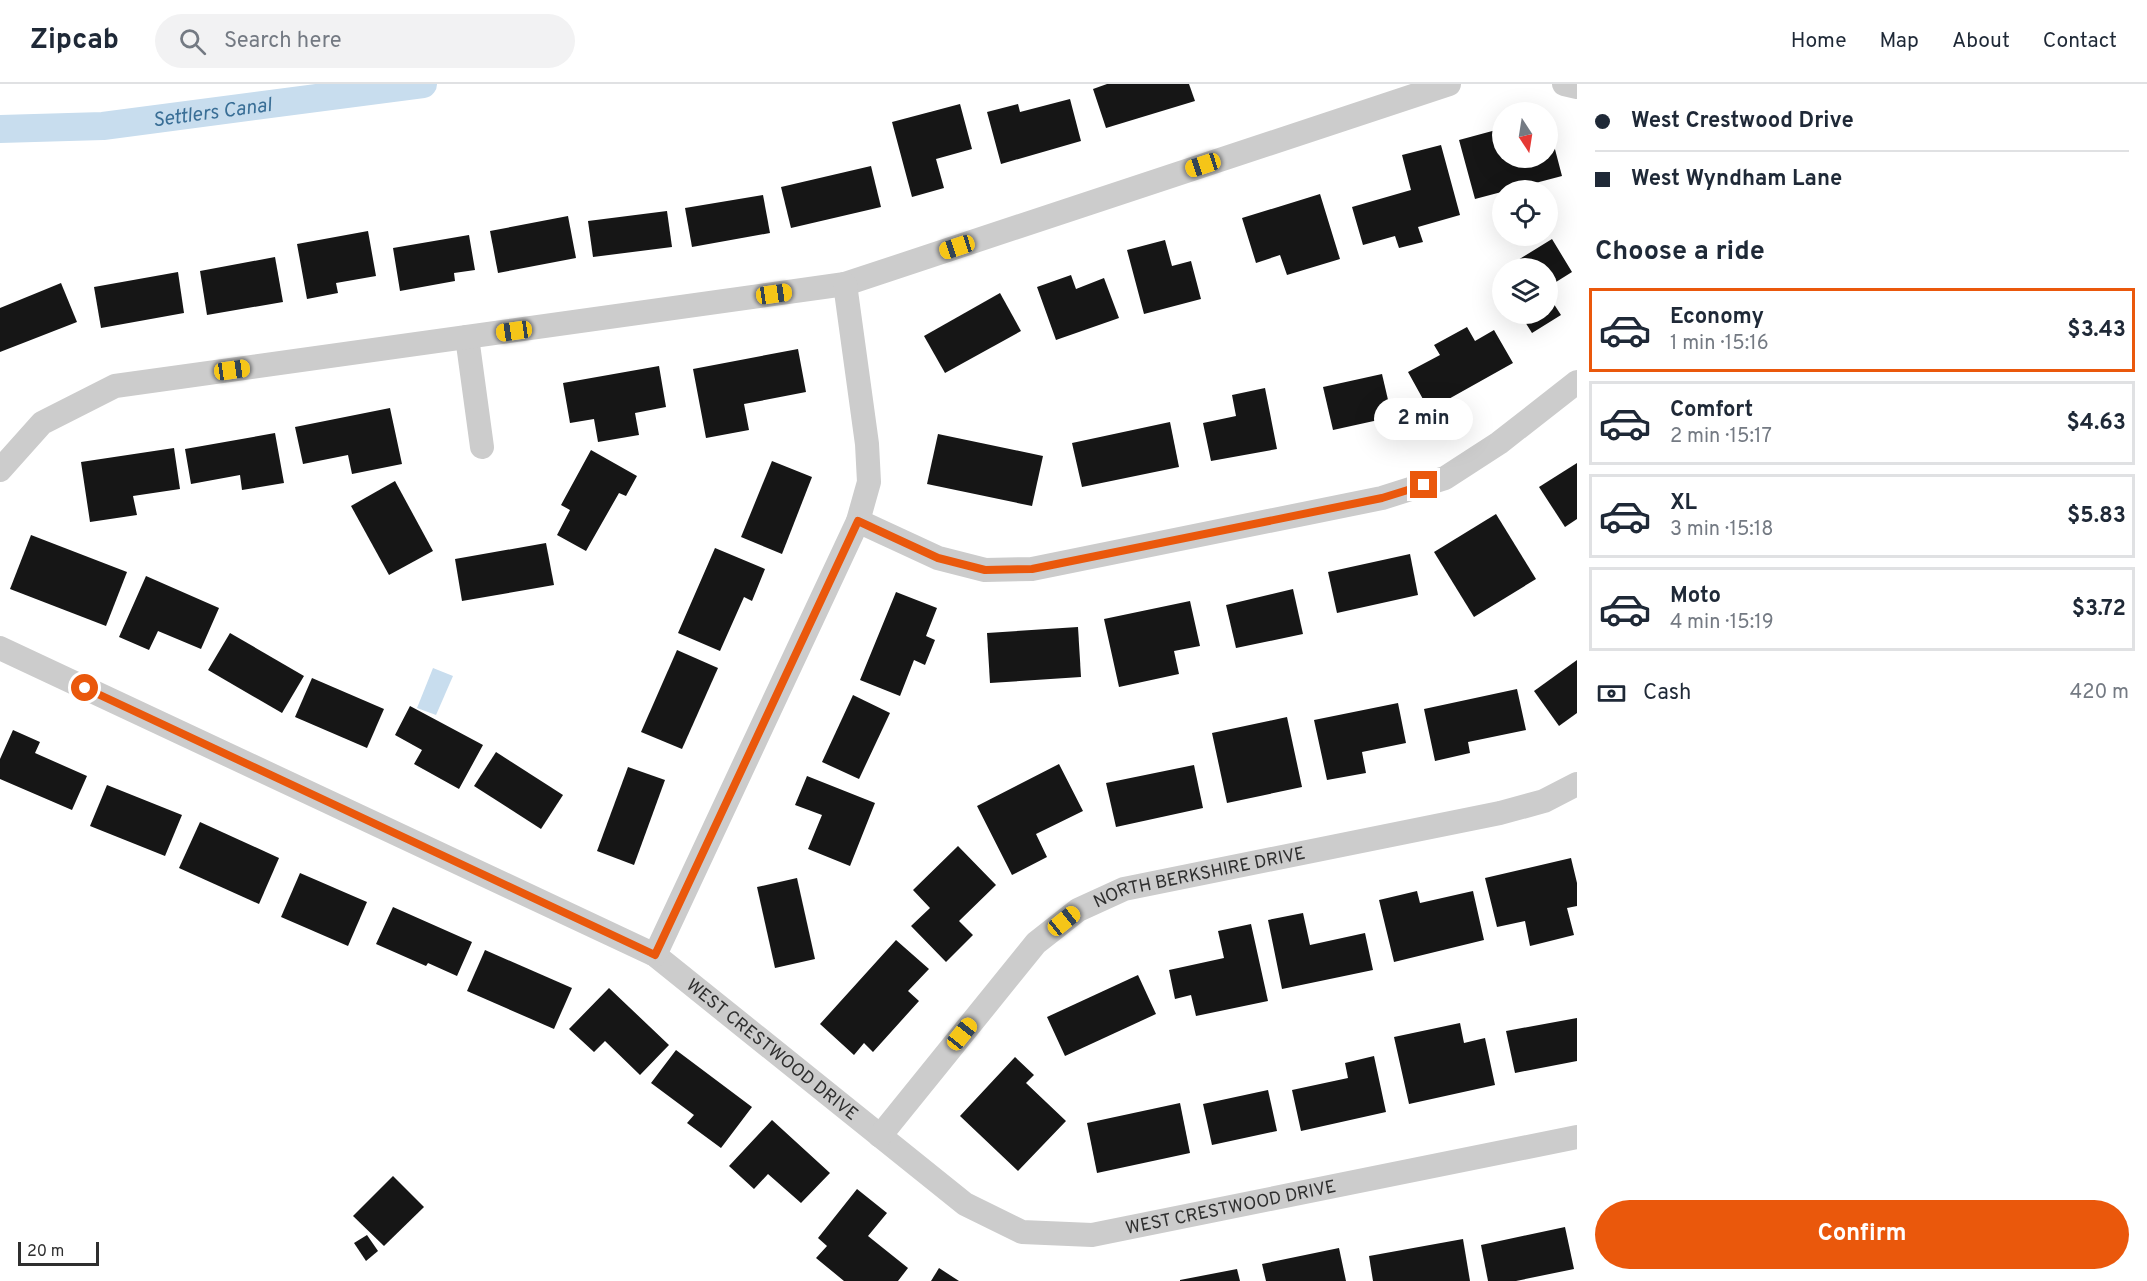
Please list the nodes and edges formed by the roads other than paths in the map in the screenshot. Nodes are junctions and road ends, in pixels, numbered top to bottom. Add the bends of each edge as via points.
1 (1449, 84) edge
2 (1564, 84) edge
3 (1577, 87) edge
4 (845, 284) junction
5 (467, 337) junction
6 (1577, 382) edge
7 (482, 447) dead end
8 (0, 470) edge
9 (858, 521) junction
10 (0, 648) edge
11 (1577, 784) edge
12 (655, 955) junction
13 (880, 1136) junction
14 (1577, 1137) edge

1 - 4 street
2 - 3 street
4 - 5 street
4 - 9 street via 867,444 869,482
5 - 7 street
5 - 8 street via 115,386 42,423
6 - 9 street via 1499,443 1445,478 1382,498 1032,569 985,570 938,558
9 - 12 street
10 - 12 street, WEST CRESTWOOD DRIVE
11 - 13 street, NORTH BERKSHIRE DRIVE via 1544,801 1500,813 1124,889 1078,910 1036,943
12 - 13 street, WEST CRESTWOOD DRIVE
13 - 14 street, WEST CRESTWOOD DRIVE via 964,1204 1022,1232 1092,1235

